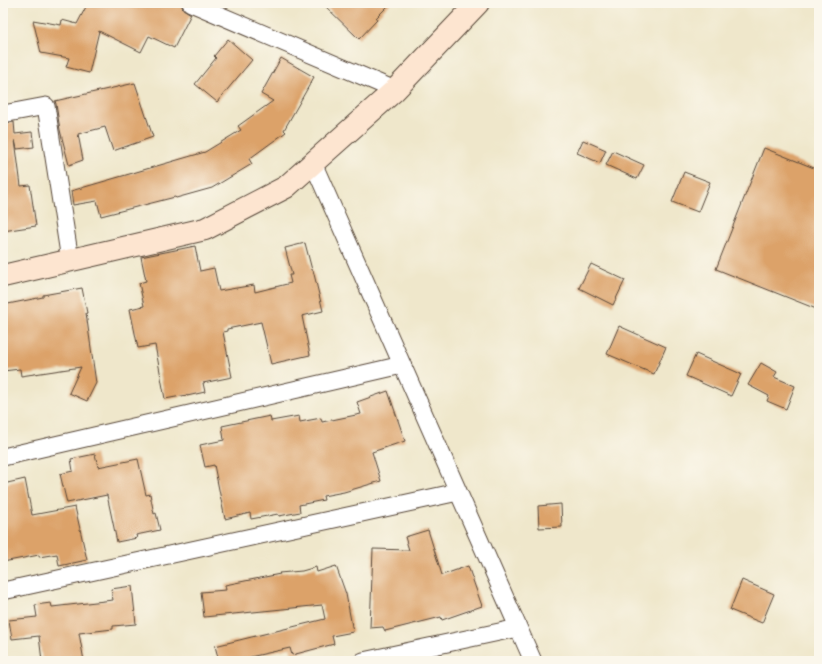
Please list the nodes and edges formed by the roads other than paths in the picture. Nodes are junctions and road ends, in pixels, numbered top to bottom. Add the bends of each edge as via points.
1 (191, 3) edge
2 (478, 3) edge
3 (215, 7) edge
4 (395, 90) junction
5 (3, 114) edge
6 (313, 163) junction
7 (70, 260) junction
8 (3, 276) edge
9 (402, 365) junction
10 (3, 457) edge
11 (458, 492) junction
12 (3, 591) edge
13 (518, 628) junction
14 (363, 661) edge
15 (533, 661) edge

1 - 3 street
2 - 4 main road
3 - 4 street
4 - 6 main road
5 - 7 street via 46,106
6 - 7 main road via 286,187 204,229
6 - 9 street
7 - 8 main road
9 - 10 street
9 - 11 street
11 - 12 street
11 - 13 street
13 - 14 street
13 - 15 street

